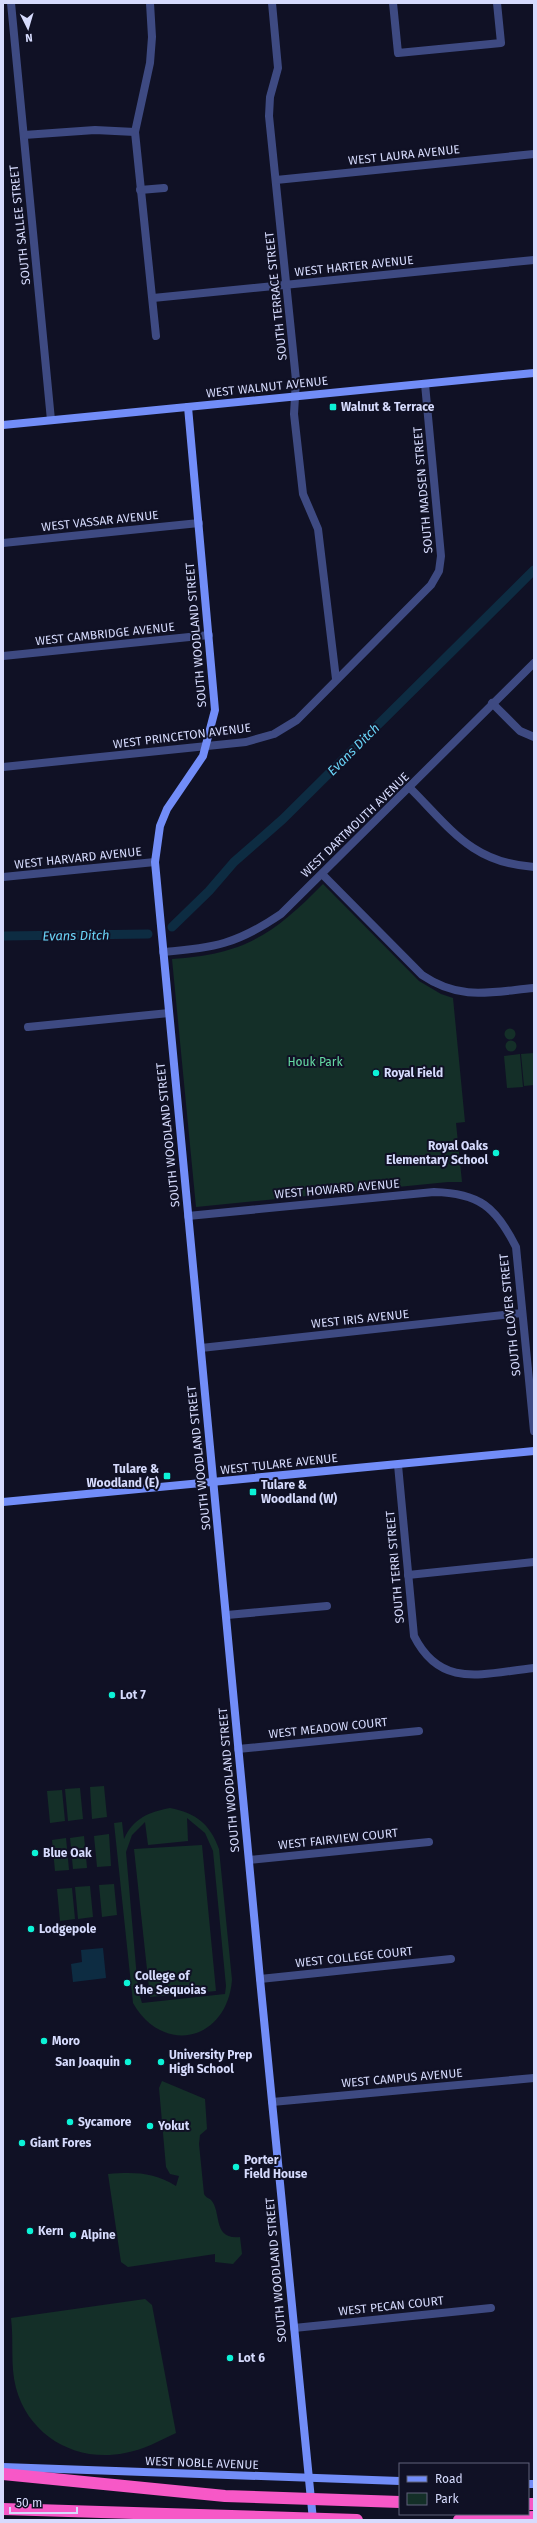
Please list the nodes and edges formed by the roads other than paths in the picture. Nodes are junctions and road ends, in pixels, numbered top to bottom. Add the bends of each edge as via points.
1 (10, 3) edge
2 (150, 3) edge
3 (272, 3) edge
4 (393, 3) edge
5 (497, 3) edge
6 (135, 132) junction
7 (24, 135) junction
8 (534, 154) edge
9 (276, 180) junction
10 (164, 188) dead end
11 (140, 190) junction
12 (534, 260) edge
13 (287, 284) junction
14 (152, 298) junction
15 (156, 336) dead end
16 (534, 373) edge
17 (425, 384) junction
18 (294, 396) junction
19 (188, 407) junction
20 (51, 420) junction
21 (3, 425) edge
22 (199, 523) junction
23 (3, 543) edge
24 (439, 571) joint
25 (209, 635) junction
26 (3, 656) edge
27 (534, 663) edge
28 (336, 679) junction
29 (492, 703) junction
30 (534, 737) edge
31 (206, 747) junction
32 (3, 767) edge
33 (410, 788) junction
34 (155, 862) junction
35 (534, 867) edge
36 (322, 874) junction
37 (3, 877) edge
38 (163, 952) junction
39 (534, 988) edge
40 (169, 1013) junction
41 (28, 1027) dead end
42 (487, 1206) joint
43 (188, 1216) junction
44 (522, 1313) junction
45 (201, 1348) junction
46 (534, 1431) edge
47 (534, 1451) edge
48 (398, 1465) junction
49 (214, 1482) junction
50 (3, 1502) edge
51 (534, 1562) edge
52 (408, 1575) junction
53 (328, 1606) dead end
54 (227, 1615) junction
55 (534, 1668) edge
56 (419, 1731) dead end
57 (238, 1749) junction
58 (429, 1842) dead end
59 (249, 1860) junction
60 (451, 1959) dead end
61 (260, 1979) junction
62 (534, 2078) edge
63 (272, 2102) junction
64 (491, 2308) dead end
65 (294, 2328) junction
66 (3, 2467) edge
67 (3, 2474) edge
68 (310, 2479) junction
69 (399, 2481) edge
70 (399, 2502) edge
71 (3, 2510) edge
72 (534, 2516) edge
73 (313, 2520) edge
74 (357, 2520) edge
75 (460, 2520) edge

1 - 7 street, SOUTH SALLEE STREET
2 - 6 street via 150,63
3 - 9 street, SOUTH TERRACE STREET via 278,68 270,97 269,116
4 - 5 street via 398,53 501,43
6 - 7 street via 95,130
6 - 11 street
7 - 20 street, SOUTH SALLEE STREET
8 - 9 street, WEST LAURA AVENUE
9 - 13 street, SOUTH TERRACE STREET
10 - 11 street
11 - 14 street
12 - 13 street, WEST HARTER AVENUE
13 - 14 street, WEST HARTER AVENUE
13 - 18 street, SOUTH TERRACE STREET via 296,380
14 - 15 street
16 - 17 street, WEST WALNUT AVENUE
17 - 18 street, WEST WALNUT AVENUE
17 - 24 street, SOUTH MADSEN STREET via 442,556
18 - 19 street, WEST WALNUT AVENUE
18 - 28 street, SOUTH TERRACE STREET via 303,494 318,529
19 - 20 street, WEST WALNUT AVENUE
19 - 22 street, SOUTH WOODLAND STREET
20 - 21 street, WEST WALNUT AVENUE
22 - 23 street, WEST VASSAR AVENUE
22 - 25 street, SOUTH WOODLAND STREET
24 - 28 street, WEST PRINCETON AVENUE via 431,585
25 - 26 street, WEST CAMBRIDGE AVENUE
25 - 31 street, SOUTH WOODLAND STREET via 215,710
27 - 29 street, WEST DARTMOUTH AVENUE
28 - 31 street, WEST PRINCETON AVENUE via 297,720 274,734 246,742
29 - 30 street via 520,731
29 - 33 street, WEST DARTMOUTH AVENUE
31 - 32 street, WEST PRINCETON AVENUE
31 - 34 street, SOUTH WOODLAND STREET via 199,764 166,809 160,826
33 - 35 street via 469,846 488,858 511,865
33 - 36 street, WEST DARTMOUTH AVENUE
34 - 37 street, WEST HARVARD AVENUE
34 - 38 street, SOUTH WOODLAND STREET
36 - 38 street, WEST DARTMOUTH AVENUE via 281,914 241,938 209,948
36 - 39 street via 422,975 438,986 460,992 481,993
38 - 40 street, SOUTH WOODLAND STREET
40 - 41 street
40 - 43 street, SOUTH WOODLAND STREET
42 - 43 street, WEST HOWARD AVENUE via 455,1193 434,1192
42 - 44 street, SOUTH CLOVER STREET via 504,1222 516,1247
43 - 45 street, SOUTH WOODLAND STREET
44 - 45 street, WEST IRIS AVENUE
44 - 46 street, SOUTH CLOVER STREET
45 - 49 street, SOUTH WOODLAND STREET
47 - 48 street, WEST TULARE AVENUE
48 - 49 street, WEST TULARE AVENUE
48 - 52 street, SOUTH TERRI STREET
49 - 50 street, WEST TULARE AVENUE
49 - 54 street, SOUTH WOODLAND STREET
51 - 52 street
52 - 55 street, SOUTH TERRI STREET via 414,1636 423,1654 431,1661 446,1671 464,1674
53 - 54 street
54 - 57 street, SOUTH WOODLAND STREET
56 - 57 street, WEST MEADOW COURT
57 - 59 street, SOUTH WOODLAND STREET
58 - 59 street, WEST FAIRVIEW COURT
59 - 61 street, SOUTH WOODLAND STREET
60 - 61 street, WEST COLLEGE COURT
61 - 63 street, SOUTH WOODLAND STREET
62 - 63 street, WEST CAMPUS AVENUE
63 - 65 street, SOUTH WOODLAND STREET
64 - 65 street, WEST PECAN COURT
65 - 68 street, SOUTH WOODLAND STREET
66 - 68 street, WEST NOBLE AVENUE
67 - 70 highway via 224,2496
68 - 69 street, WEST NOBLE AVENUE
68 - 73 street, SOUTH WOODLAND STREET
71 - 74 highway
72 - 75 highway

